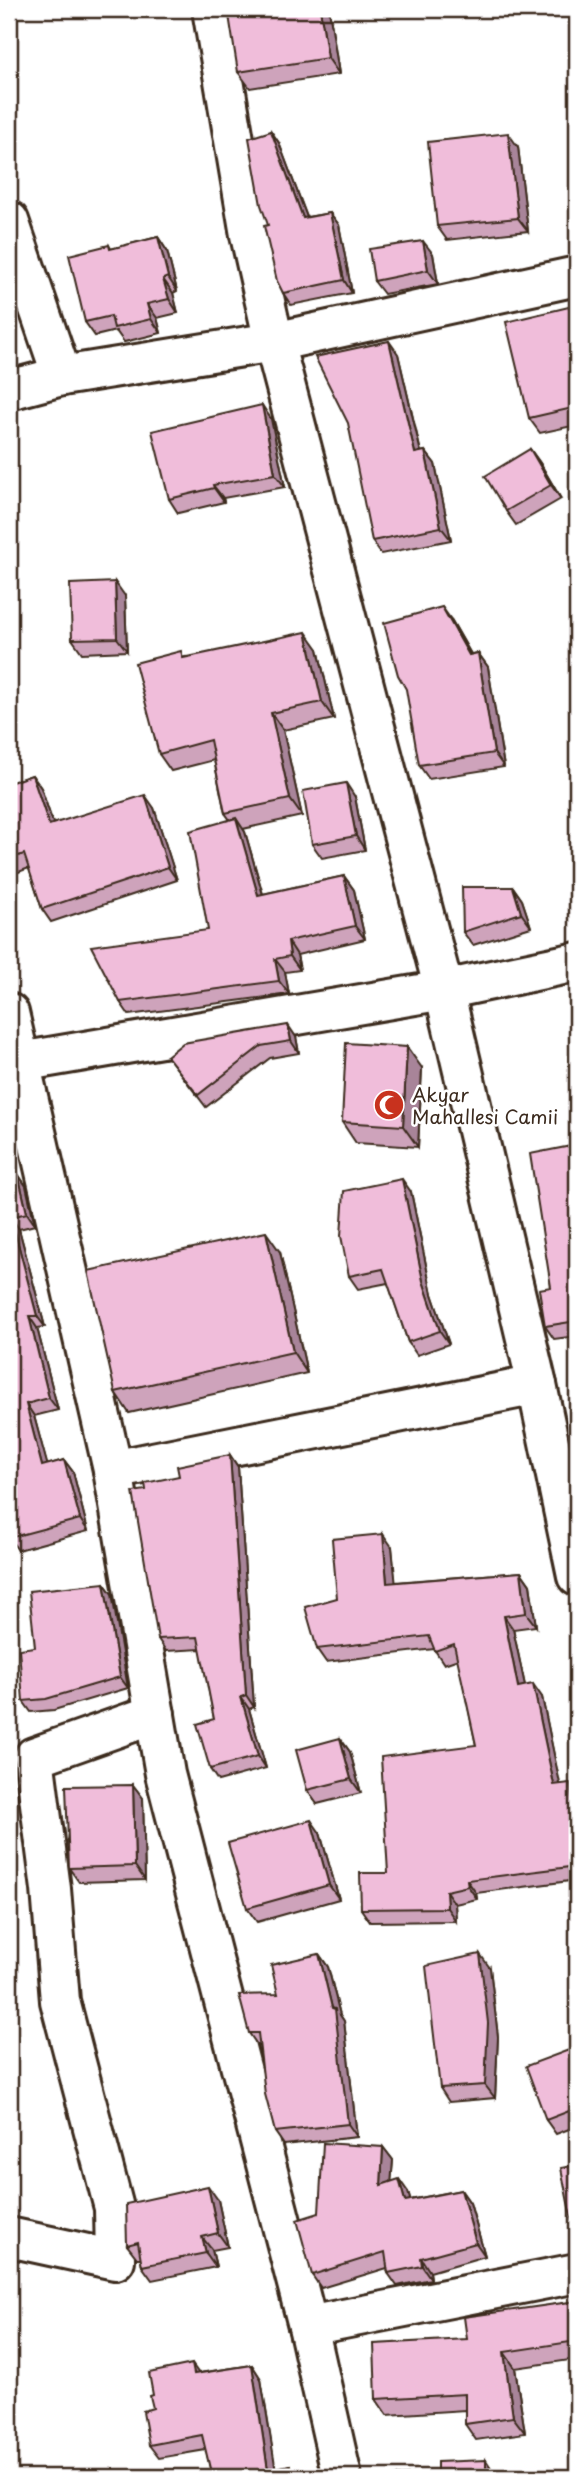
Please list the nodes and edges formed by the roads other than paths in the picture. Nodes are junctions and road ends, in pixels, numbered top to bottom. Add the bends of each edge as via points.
1 (212, 9) edge
2 (9, 221) edge
3 (577, 276) edge
4 (274, 342) junction
5 (62, 376) junction
6 (9, 390) edge
7 (577, 962) edge
8 (444, 990) junction
9 (9, 1013) edge
10 (14, 1064) edge
11 (537, 1385) junction
12 (113, 1470) junction
13 (577, 1576) edge
14 (155, 1714) junction
15 (9, 2237) edge
16 (577, 2273) edge
17 (308, 2326) junction
18 (342, 2477) edge

1 - 4 street via 250,235
2 - 5 street
3 - 4 street
4 - 5 street
4 - 8 street
5 - 6 street
7 - 8 street
8 - 10 street
8 - 11 street
9 - 10 street
10 - 12 street
11 - 12 street
11 - 13 street
12 - 14 street
14 - 15 street via 34,1758 60,2001 114,2208 115,2260
14 - 17 street via 164,1774
16 - 17 street
17 - 18 street

